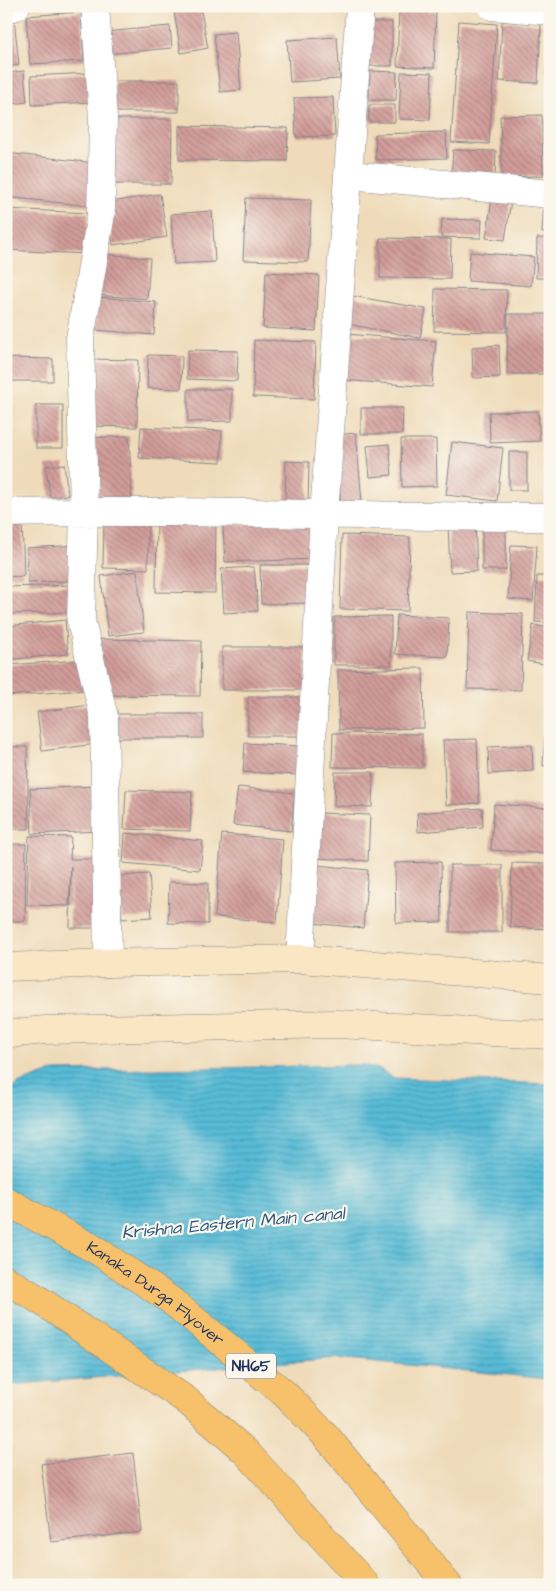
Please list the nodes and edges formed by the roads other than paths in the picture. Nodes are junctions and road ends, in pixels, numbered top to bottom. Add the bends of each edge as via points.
1 (16, 6) edge
2 (95, 6) edge
3 (360, 6) edge
4 (492, 6) edge
5 (6, 9) edge
6 (550, 11) edge
7 (349, 175) junction
8 (550, 194) edge
9 (84, 512) junction
10 (6, 513) edge
11 (324, 515) junction
12 (550, 516) edge
13 (300, 959) junction
14 (108, 962) junction
15 (6, 967) edge
16 (550, 979) edge
17 (6, 1034) edge
18 (550, 1035) edge
19 (6, 1201) edge
20 (6, 1280) edge
21 (366, 1585) edge
22 (448, 1585) edge

1 - 5 street
2 - 9 street via 103,118 100,214 80,339
3 - 7 street
4 - 6 street
7 - 8 street
7 - 11 street
9 - 10 street
9 - 11 street
9 - 14 street via 81,622 104,717
11 - 12 street
11 - 13 street
13 - 14 main road
13 - 16 main road
14 - 15 main road
17 - 18 main road via 45,1030 337,1024
19 - 22 highway, Kanaka Durga Flyover / NH65 via 96,1250 169,1299 285,1394 326,1436
20 - 21 highway via 38,1298 186,1400 246,1452

